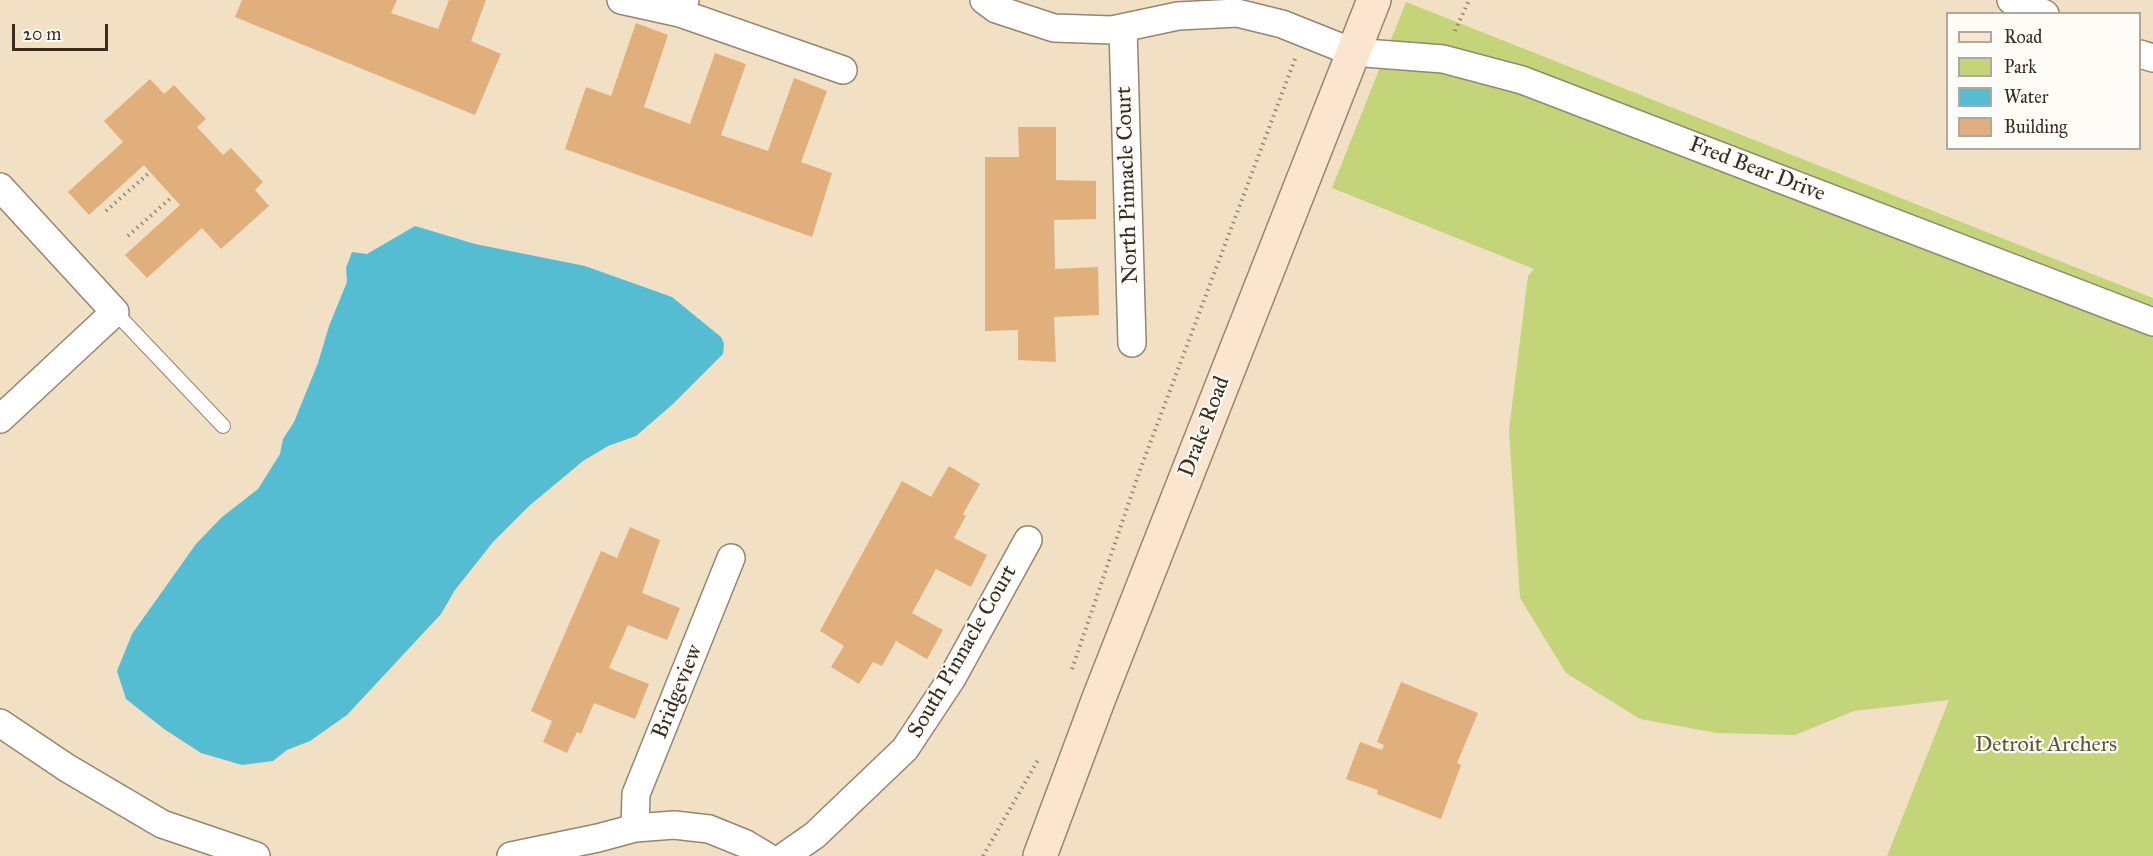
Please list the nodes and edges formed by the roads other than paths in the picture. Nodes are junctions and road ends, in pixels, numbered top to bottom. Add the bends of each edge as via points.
1 (621, 0) edge
2 (1374, 0) edge
3 (2011, 0) edge
4 (994, 3) edge
5 (683, 6) edge
6 (1175, 8) edge
7 (2040, 12) edge
8 (1123, 28) junction
9 (1352, 52) junction
10 (843, 70) dead end
11 (0, 187) edge
12 (115, 312) junction
13 (2153, 322) edge
14 (1132, 343) dead end
15 (0, 419) edge
16 (223, 426) dead end
17 (1028, 540) dead end
18 (731, 558) dead end
19 (0, 723) edge
20 (635, 828) junction
21 (599, 847) edge
22 (256, 856) edge
23 (511, 856) edge
24 (766, 856) edge
25 (785, 856) edge
26 (1040, 856) edge

1 - 5 street
2 - 9 street, Drake Road
3 - 7 street
4 - 8 street, Fred Bear Drive via 1054,28
5 - 10 street
6 - 8 street, Fred Bear Drive
6 - 9 street, Fred Bear Drive via 1237,13 1282,24
8 - 14 street, North Pinnacle Court
9 - 13 street, Fred Bear Drive via 1443,59 1522,80
9 - 26 street, Drake Road
11 - 12 street
12 - 15 street
12 - 16 lane
17 - 25 street, South Pinnacle Court via 952,678 905,749 815,835
18 - 20 street, Bridgeview via 636,794
19 - 22 street via 162,824
20 - 21 street
20 - 24 street via 674,825 709,829
21 - 23 street

